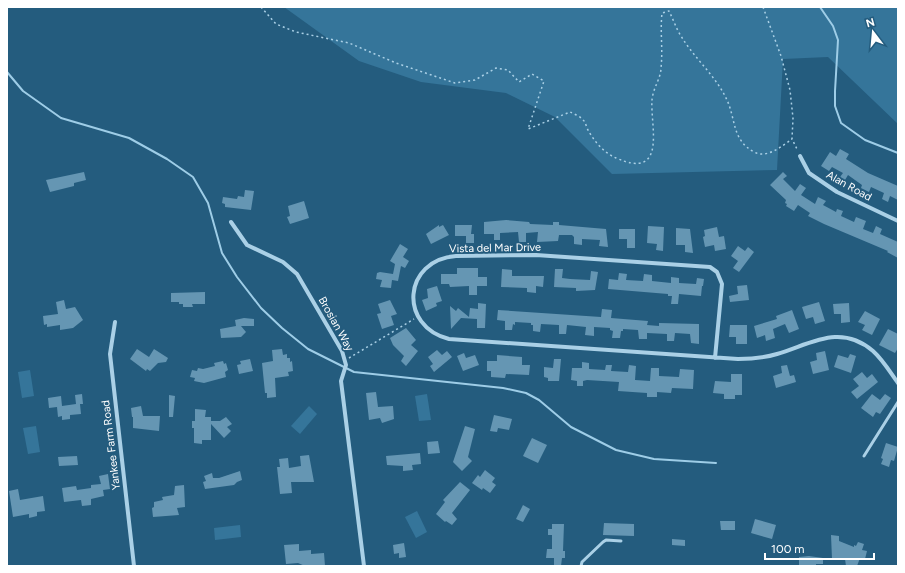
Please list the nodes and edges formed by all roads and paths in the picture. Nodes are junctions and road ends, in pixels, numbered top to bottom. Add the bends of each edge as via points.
1 (261, 7) edge
2 (763, 7) edge
3 (792, 139) junction
4 (800, 156) joint
5 (898, 221) edge
6 (231, 222) dead end
7 (418, 317) junction
8 (116, 322) dead end
9 (716, 358) junction
10 (345, 360) junction
11 (898, 383) edge
12 (898, 402) edge
13 (864, 456) dead end
14 (621, 541) dead end
15 (134, 566) edge
16 (364, 566) edge
17 (581, 566) edge

1 - 3 path via 276,24 296,32 349,43 396,63 455,83 475,80 496,68 508,70 519,82 532,74 544,81 528,129 570,112 584,120 588,131 608,154 632,163 640,163 652,152 653,90 662,69 662,13 669,11 681,37 721,88 728,102 736,134 743,144 756,153 764,154 777,150
2 - 3 path via 790,90
3 - 4 path
4 - 5 street, Alan Road via 809,173 836,192
6 - 10 street, Brosian Way via 247,245 283,262 297,274
7 - 9 street, Vista del Mar Drive via 433,333 449,339
7 - 9 street, Vista del Mar Drive via 413,301 417,280 428,266 447,257 536,255 706,266 714,269 721,280
7 - 10 path
8 - 15 street, Yankee Farm Road via 110,354
9 - 11 street, Vista del Mar Drive via 755,359 779,354 821,338 842,337 855,340 873,351
10 - 16 street, Brosian Way via 346,368 341,381
12 - 13 lane
14 - 17 lane via 606,540 582,562

